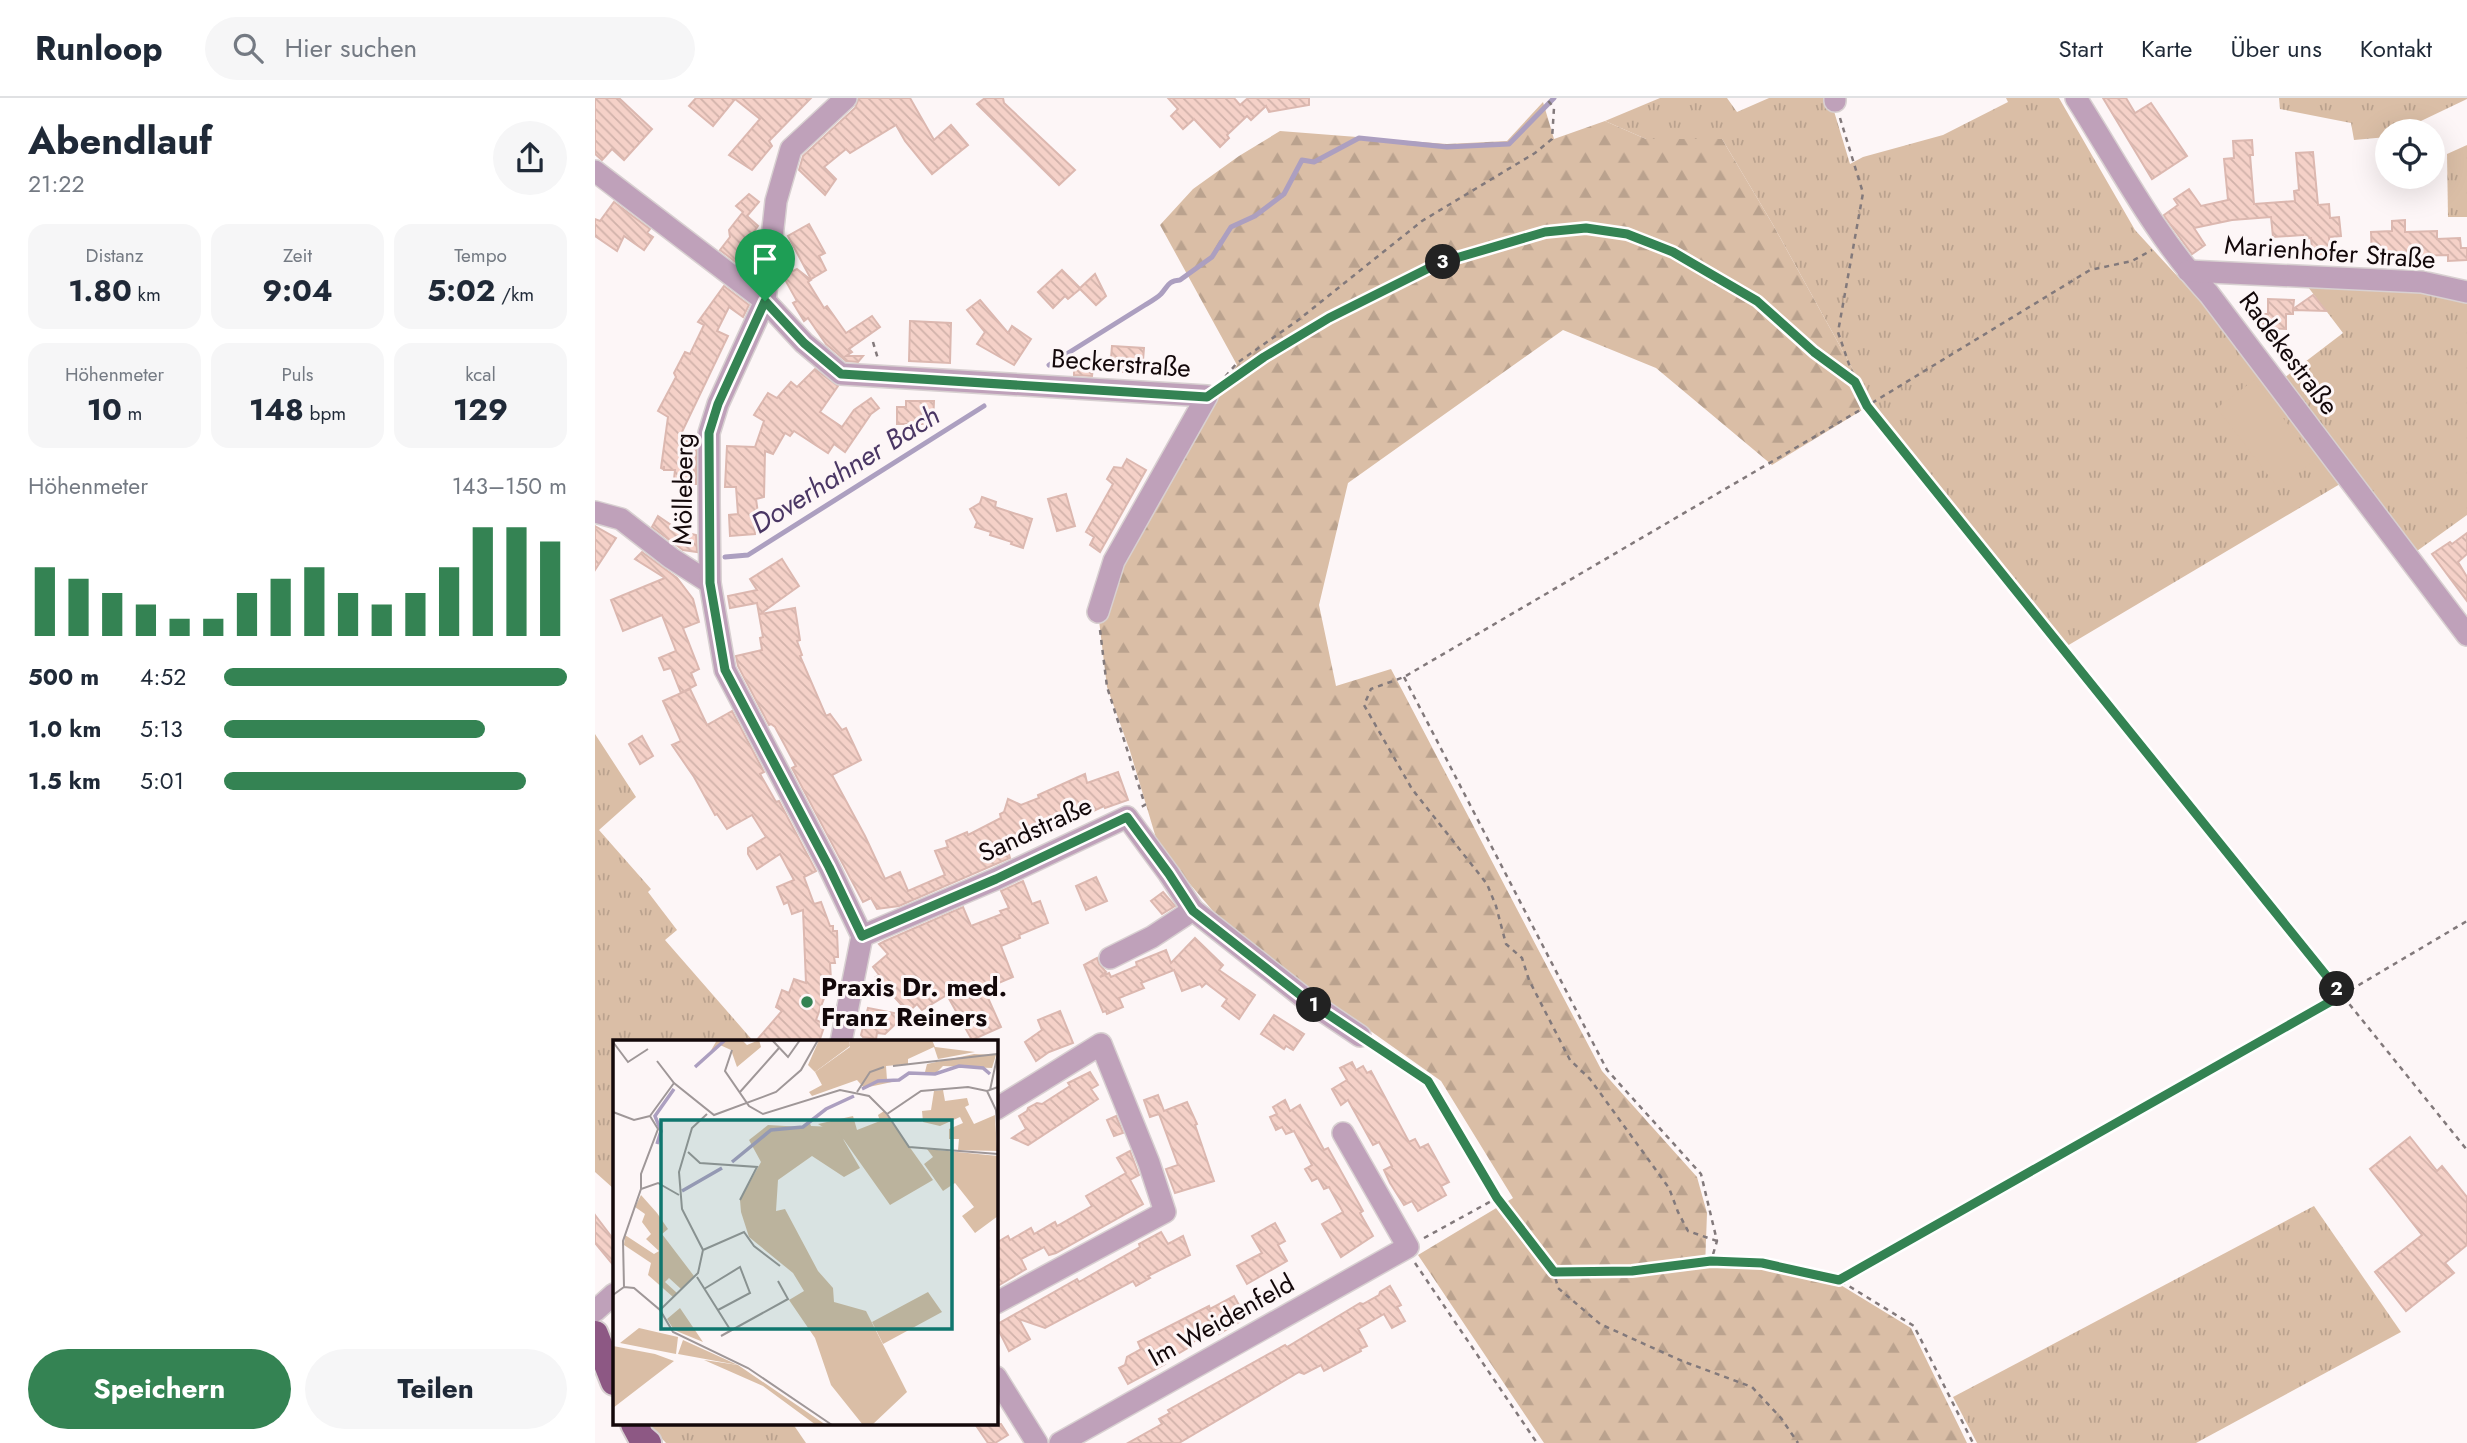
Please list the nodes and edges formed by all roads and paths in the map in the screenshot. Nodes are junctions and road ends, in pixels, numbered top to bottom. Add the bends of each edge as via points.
1 (846, 98) edge
2 (2076, 98) edge
3 (1546, 99) edge
4 (1835, 100) edge
5 (595, 171) edge
6 (2164, 238) junction
7 (2188, 271) junction
8 (2467, 292) edge
9 (765, 301) junction
10 (1855, 382) junction
11 (1207, 397) junction
12 (1867, 406) junction
13 (595, 512) edge
14 (710, 583) junction
15 (1098, 612) joint
16 (2467, 635) edge
17 (1403, 677) junction
18 (1127, 817) junction
19 (1193, 911) junction
20 (2467, 921) edge
21 (862, 936) junction
22 (1110, 958) dead end
23 (2342, 995) junction
24 (1360, 1036) joint
25 (841, 1040) edge
26 (997, 1108) edge
27 (1343, 1133) dead end
28 (2467, 1150) edge
29 (1497, 1198) junction
30 (1717, 1241) junction
31 (1407, 1247) junction
32 (1711, 1261) junction
33 (1554, 1272) junction
34 (1839, 1280) junction
35 (613, 1295) edge
36 (997, 1302) edge
37 (595, 1311) edge
38 (595, 1334) edge
39 (613, 1379) edge
40 (997, 1379) edge
41 (635, 1426) edge
42 (648, 1443) edge
43 (1037, 1443) edge
44 (1060, 1443) edge
45 (1537, 1443) edge
46 (1798, 1443) edge
47 (1973, 1443) edge

1 - 9 street, Mölleberg via 791,149 776,201
2 - 6 street, Radekestraße
3 - 11 path via 1553,108 1552,139 1422,220 1237,363
4 - 10 path via 1863,193 1838,332
5 - 9 street, Beckerstraße
6 - 7 street, Radekestraße
6 - 12 path via 2132,261 2090,270
7 - 8 street, Marienhofer Straße via 2422,282
7 - 16 street, Radekestraße
9 - 11 street, Beckerstraße via 841,374
9 - 14 street, Mölleberg via 709,433
10 - 11 path via 1757,301 1673,252 1627,234 1586,228 1545,232 1439,263 1329,318
10 - 12 path
11 - 15 street, Beckerstraße via 1114,561
12 - 17 path
12 - 23 path
13 - 14 street, Mölleberg via 621,519
14 - 21 street, Mölleberg via 725,670
15 - 18 path via 1107,687 1145,805
17 - 30 path via 1607,1070 1702,1174
17 - 30 path via 1370,689 1364,705 1412,789 1487,884 1506,944 1523,958 1528,980 1570,1060 1590,1079 1669,1188 1688,1231
18 - 19 street, Sandstraße
18 - 21 street, Sandstraße
19 - 22 street
19 - 24 street, Sandstraße
20 - 23 path
21 - 25 street
23 - 28 path
23 - 34 path
24 - 29 path via 1428,1081
26 - 36 street via 1101,1044 1165,1212
27 - 31 street
29 - 31 path
29 - 33 path
30 - 32 path
31 - 44 street, Im Weidenfeld
31 - 45 path
32 - 33 path via 1632,1271
32 - 34 path via 1762,1263
33 - 46 path via 1558,1288 1600,1324 1752,1387
34 - 47 path via 1914,1326
35 - 37 street
38 - 39 main road
40 - 43 street
41 - 42 main road

